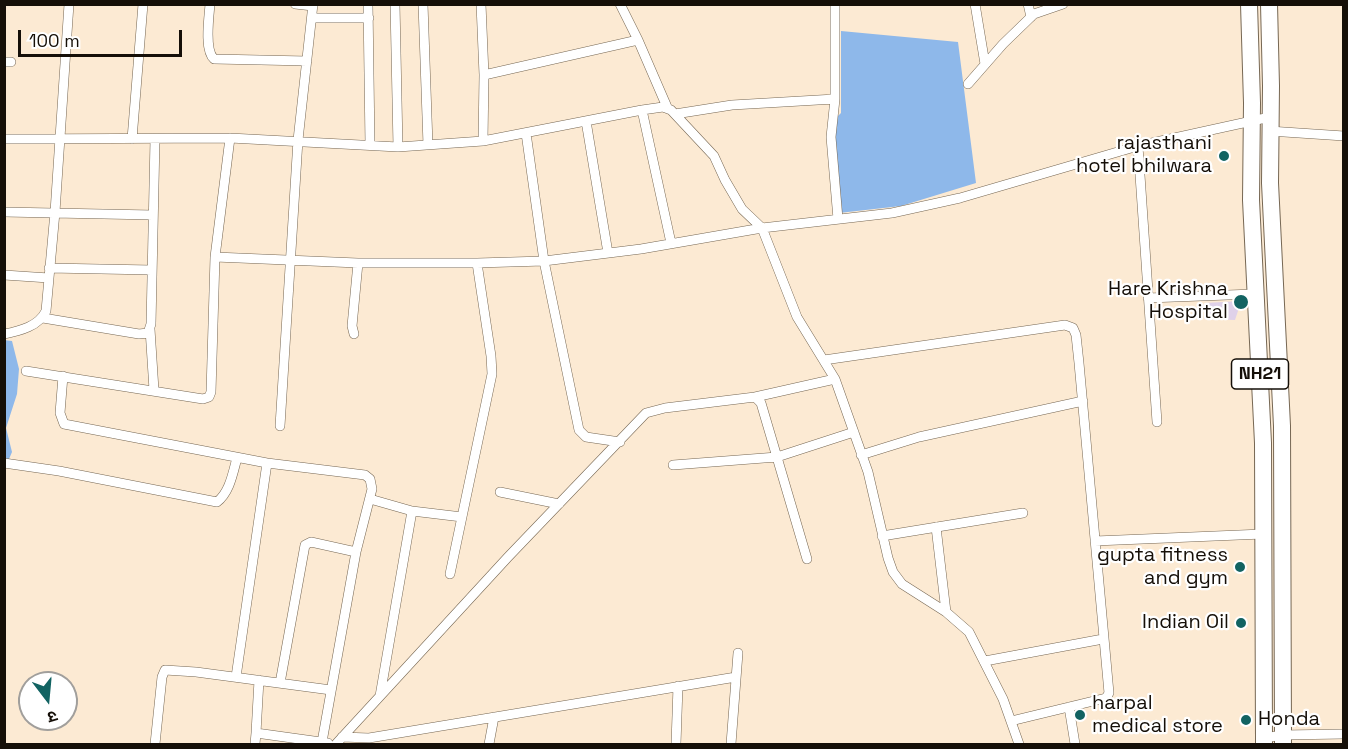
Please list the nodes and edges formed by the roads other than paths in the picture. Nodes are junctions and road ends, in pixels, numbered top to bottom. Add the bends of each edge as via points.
1 (69, 4) edge
2 (143, 4) edge
3 (210, 4) edge
4 (295, 4) edge
5 (368, 4) edge
6 (395, 4) edge
7 (423, 4) edge
8 (480, 4) edge
9 (620, 4) edge
10 (836, 4) edge
11 (975, 4) edge
12 (1028, 4) edge
13 (1063, 4) edge
14 (1249, 4) edge
15 (1269, 4) edge
16 (313, 5) edge
17 (1031, 17) junction
18 (312, 18) junction
19 (369, 18) junction
20 (638, 40) junction
21 (307, 61) junction
22 (985, 63) junction
23 (484, 75) junction
24 (968, 84) dead end
25 (835, 99) junction
26 (642, 110) junction
27 (671, 111) junction
28 (1251, 120) junction
29 (586, 122) junction
30 (1270, 124) junction
31 (525, 133) junction
32 (1344, 136) edge
33 (230, 138) junction
34 (4, 139) edge
35 (132, 139) junction
36 (155, 139) junction
37 (60, 140) junction
38 (298, 140) junction
39 (483, 141) junction
40 (370, 145) junction
41 (428, 145) junction
42 (1137, 146) junction
43 (398, 147) junction
44 (4, 212) edge
45 (55, 212) junction
46 (153, 215) junction
47 (838, 219) junction
48 (762, 228) junction
49 (671, 243) junction
50 (608, 253) junction
51 (215, 257) junction
52 (291, 260) junction
53 (544, 261) junction
54 (358, 263) junction
55 (477, 263) junction
56 (49, 268) junction
57 (152, 270) junction
58 (4, 275) edge
59 (49, 278) junction
60 (1254, 294) junction
61 (1148, 298) junction
62 (43, 318) junction
63 (150, 328) junction
64 (354, 333) dead end
65 (4, 334) edge
66 (824, 360) junction
67 (26, 371) dead end
68 (63, 376) junction
69 (835, 379) junction
70 (154, 390) junction
71 (755, 397) junction
72 (1083, 402) junction
73 (1157, 422) dead end
74 (280, 426) dead end
75 (854, 432) junction
76 (620, 442) junction
77 (861, 455) junction
78 (777, 457) junction
79 (237, 458) junction
80 (4, 463) edge
81 (267, 463) junction
82 (673, 465) dead end
83 (500, 492) dead end
84 (370, 499) junction
85 (559, 504) junction
86 (412, 511) junction
87 (1023, 513) dead end
88 (462, 518) junction
89 (936, 527) junction
90 (1263, 534) junction
91 (882, 536) junction
92 (1095, 541) junction
93 (356, 552) junction
94 (807, 560) dead end
95 (450, 574) dead end
96 (946, 612) junction
97 (1103, 639) junction
98 (738, 652) dead end
99 (985, 661) junction
100 (236, 677) junction
101 (736, 677) junction
102 (259, 680) junction
103 (280, 683) junction
104 (678, 686) junction
105 (331, 690) junction
106 (380, 696) junction
107 (1069, 706) junction
108 (494, 717) junction
109 (1011, 721) junction
110 (256, 733) junction
111 (391, 734) junction
112 (1344, 734) edge
113 (1283, 740) edge
114 (369, 741) edge
115 (1264, 741) edge
116 (322, 742) junction
117 (338, 742) edge
118 (155, 744) edge
119 (255, 744) edge
120 (389, 744) edge
121 (489, 744) edge
122 (676, 744) edge
123 (731, 744) edge
124 (1019, 744) edge
125 (1075, 744) edge

1 - 37 street
2 - 35 street
3 - 21 street via 209,47 214,59
4 - 16 street
5 - 19 street
6 - 43 street
7 - 41 street
8 - 23 street
9 - 20 street
10 - 25 street
11 - 22 street
12 - 17 street
13 - 17 street
14 - 28 highway, NH21
15 - 30 highway, NH21
16 - 18 street
17 - 22 street
18 - 19 street
18 - 21 street
19 - 40 street
20 - 23 street
20 - 27 street
21 - 38 street
22 - 24 street
23 - 39 street
25 - 27 street
25 - 47 street via 831,137
26 - 27 street
26 - 29 street
26 - 49 street
27 - 48 street via 714,156 741,209
28 - 30 street
28 - 42 street
28 - 60 highway, NH21
29 - 31 street
29 - 50 street
30 - 32 street
30 - 113 highway, NH21 via 1282,426
31 - 39 street
31 - 53 street
33 - 36 street
33 - 38 street
33 - 51 street
34 - 37 street
35 - 36 street
35 - 37 street
36 - 46 street
37 - 45 street
38 - 40 street
38 - 52 street
39 - 41 street
40 - 43 street
41 - 43 street
42 - 47 street via 960,198 892,213
42 - 61 street
44 - 45 street
45 - 46 street
45 - 56 street
46 - 57 street
47 - 48 street
48 - 49 street
48 - 66 street via 797,317
49 - 50 street
50 - 53 street
51 - 52 street
51 - 70 street via 209,397
52 - 54 street
52 - 74 street
53 - 55 street
53 - 76 street via 579,430 586,437
54 - 55 street
54 - 64 street
55 - 88 street via 492,375
56 - 57 street
56 - 59 street
57 - 63 street
58 - 59 street
59 - 62 street
60 - 61 street
60 - 90 highway, NH21 via 1263,443
61 - 73 street
62 - 63 street via 139,334
62 - 65 street
63 - 70 street
66 - 69 street
66 - 72 street via 1065,325 1073,328 1076,335
67 - 68 street
68 - 70 street
68 - 79 street via 60,413 64,424
69 - 71 street
69 - 75 street
71 - 76 street via 650,411
71 - 78 street via 761,403
72 - 77 street via 919,437
72 - 92 street
75 - 77 street
75 - 78 street
76 - 85 street
77 - 91 street
78 - 82 street
78 - 94 street
79 - 80 street via 229,485 217,502
79 - 81 street
81 - 84 street via 365,475 372,484
81 - 100 street
83 - 85 street
84 - 86 street
84 - 93 street
85 - 106 street
86 - 88 street
86 - 106 street
87 - 89 street
88 - 95 street
89 - 91 street
89 - 96 street
90 - 92 street
90 - 115 highway, NH21
91 - 96 street via 893,572 902,584
92 - 97 street
93 - 103 street via 311,542 305,545
93 - 105 street
96 - 99 street via 969,632
97 - 99 street
97 - 107 street via 1108,696
98 - 101 street
99 - 109 street
100 - 102 street
100 - 118 street via 170,669 163,672
101 - 104 street
101 - 123 street
102 - 103 street
102 - 110 street
103 - 105 street
104 - 108 street
104 - 122 street
105 - 116 street
106 - 117 street
107 - 109 street
107 - 125 street
108 - 111 street
108 - 121 street
109 - 124 street
110 - 116 street
110 - 119 street
111 - 114 street
111 - 120 street
112 - 113 street
113 - 115 street
114 - 117 street
116 - 117 street

